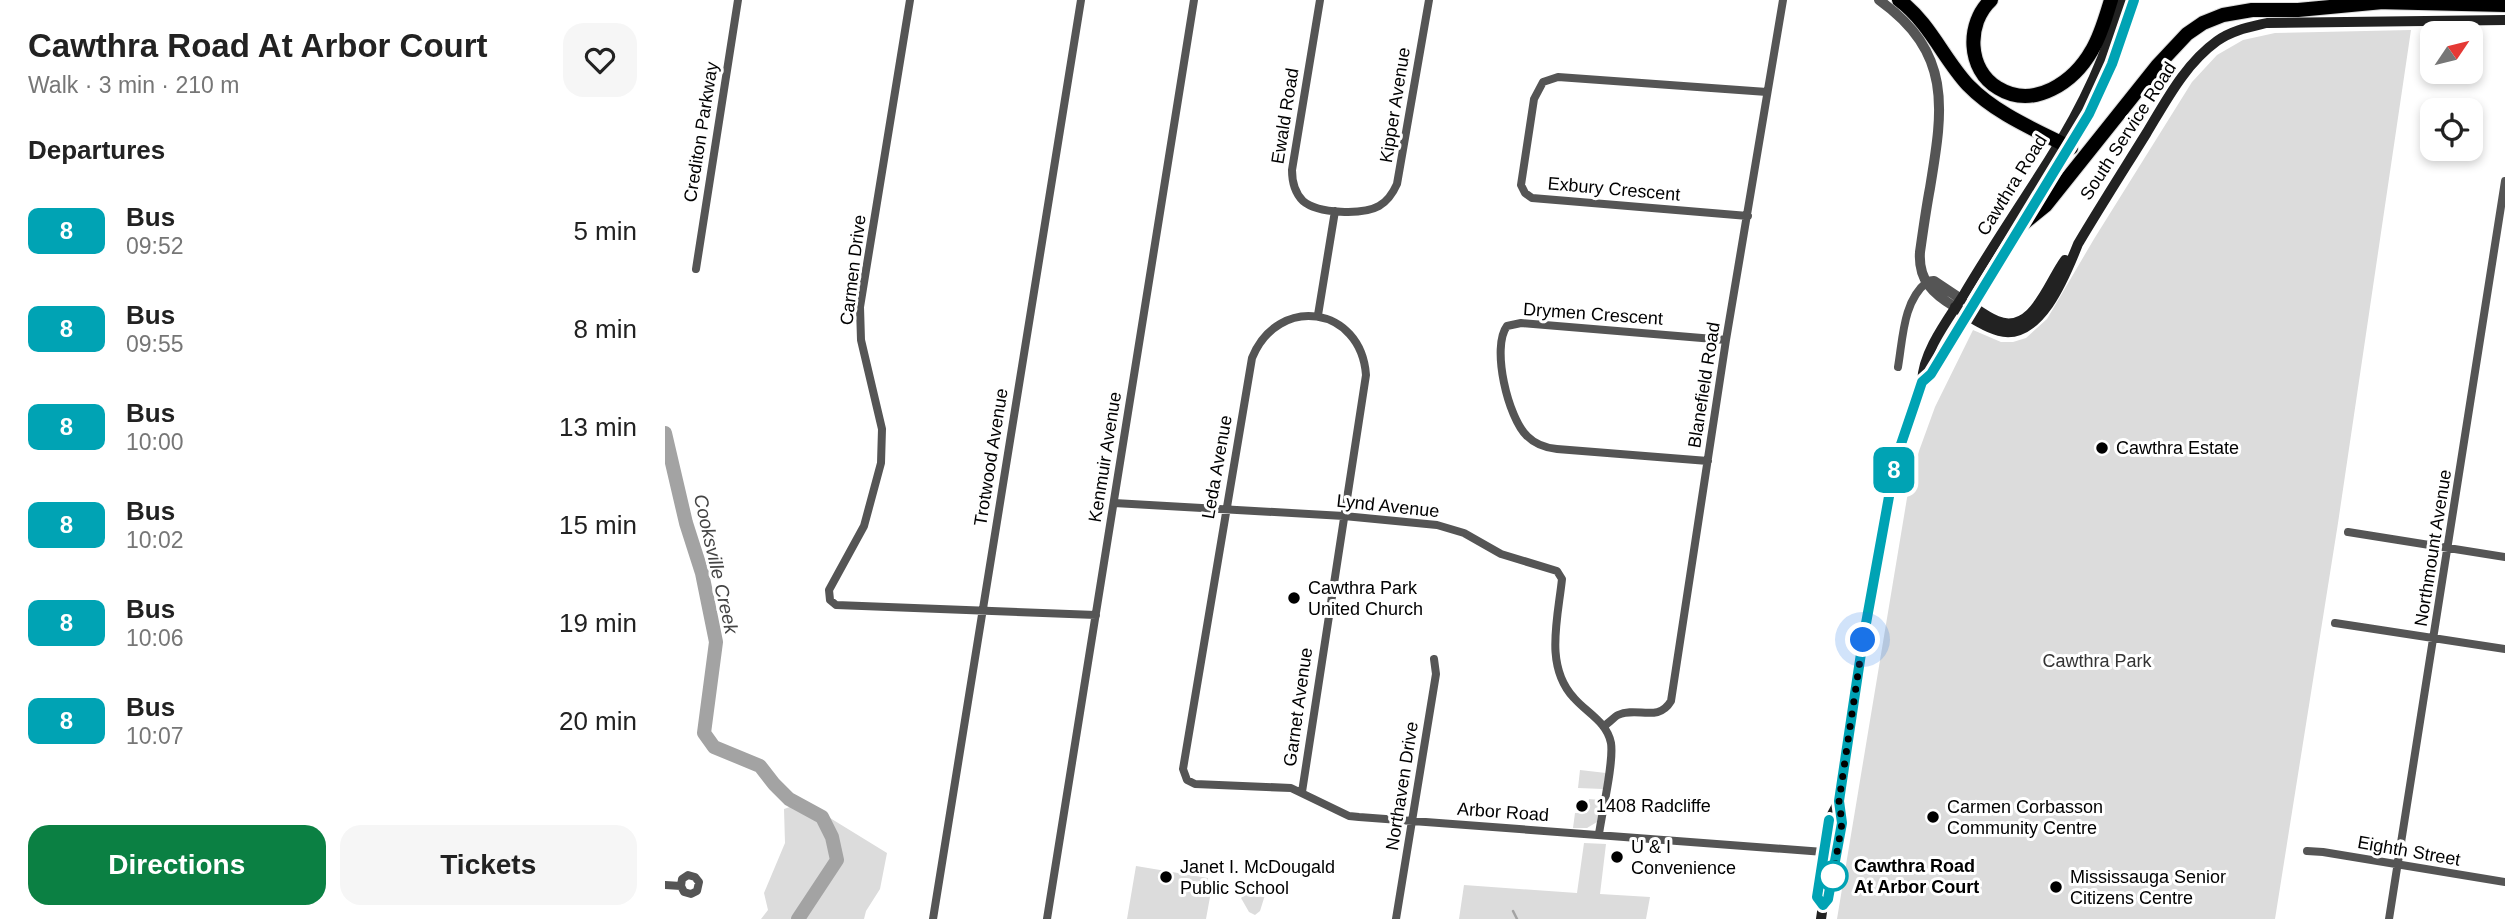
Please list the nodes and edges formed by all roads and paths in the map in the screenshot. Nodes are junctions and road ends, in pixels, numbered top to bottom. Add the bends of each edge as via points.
1 (738, 0) edge
2 (910, 0) edge
3 (1081, 0) edge
4 (1194, 0) edge
5 (1320, 0) edge
6 (1429, 0) edge
7 (1783, 0) edge
8 (1879, 0) edge
9 (1899, 0) edge
10 (1991, 0) edge
11 (2325, 0) edge
12 (2383, 2) junction
13 (2115, 4) edge
14 (2133, 5) edge
15 (2505, 5) edge
16 (2505, 20) edge
17 (1767, 92) junction
18 (2065, 145) junction
19 (2505, 181) edge
20 (1335, 211) junction
21 (1748, 215) junction
22 (2024, 223) junction
23 (696, 269) dead end
24 (1927, 282) junction
25 (1958, 303) junction
26 (1970, 310) junction
27 (1318, 315) junction
28 (1727, 340) junction
29 (1898, 367) dead end
30 (1922, 382) junction
31 (1708, 461) junction
32 (1114, 502) junction
33 (1226, 508) junction
34 (1345, 516) junction
35 (2348, 532) dead end
36 (2448, 548) junction
37 (2505, 557) edge
38 (982, 609) junction
39 (1096, 615) junction
40 (2335, 623) dead end
41 (2435, 637) junction
42 (2505, 649) edge
43 (1434, 659) dead end
44 (1604, 726) junction
45 (1183, 769) joint
46 (1302, 792) junction
47 (1839, 801) junction
48 (1411, 821) junction
49 (1599, 834) junction
50 (1824, 851) junction
51 (2307, 851) dead end
52 (1837, 853) junction
53 (2398, 866) junction
54 (2505, 882) edge
55 (665, 885) edge
56 (681, 886) dead end
57 (1823, 905) junction
58 (933, 919) edge
59 (1047, 919) edge
60 (1397, 919) edge
61 (1821, 919) edge
62 (2389, 919) edge

1 - 23 street, Crediton Parkway
2 - 38 street, Carmen Drive via 860,318 863,354 882,429 881,463 864,526 828,597 836,605
3 - 38 street, Trotwood Avenue
4 - 32 street, Kenmuir Avenue
5 - 20 street, Ewald Road via 1292,178 1306,203
6 - 20 street, Kipper Avenue via 1397,184 1386,201 1370,210
7 - 17 street, Blanefield Road
8 - 24 street via 1912,30 1938,81 1941,107 1920,259
9 - 18 highway via 1919,17 1980,96
10 - 13 highway via 1974,26 1972,44 1986,77 1997,88 2015,95 2054,89 2072,76 2092,50
11 - 12 highway
12 - 15 highway
12 - 22 highway via 2252,10 2203,23 2171,50 2046,205
13 - 18 main road, Cawthra Road via 2099,65
14 - 18 main road, Cawthra Road via 2101,90
16 - 26 main road, South Service Road via 2267,23 2220,39 2186,71 2078,244 2042,315 2032,325 2008,333 1993,329
17 - 21 street, Blanefield Road
17 - 21 street, Exbury Crescent via 1557,77 1543,82 1534,99 1521,185 1532,198
18 - 22 main road, Cawthra Road
18 - 25 main road, Cawthra Road
19 - 36 street, Northmount Avenue
20 - 27 street
21 - 28 street, Blanefield Road
22 - 26 main road, Cawthra Road
24 - 25 street, South Service Road via 1934,281
24 - 29 street via 1909,305
25 - 26 main road, South Service Road
25 - 30 main road, Cawthra Road via 1927,362
26 - 30 main road, Cawthra Road
27 - 33 street, Leda Avenue via 1281,323 1257,347 1249,369
27 - 34 street, Garnet Avenue via 1348,333 1365,365
28 - 31 street, Blanefield Road
28 - 31 street, Drymen Crescent via 1521,323 1507,326 1501,336 1510,405 1522,430 1537,444
30 - 47 main road, Cawthra Road via 1899,450 1881,531
31 - 44 street, Blanefield Road via 1671,701 1659,713 1619,715
32 - 33 street, Lynd Avenue
32 - 39 street, Kenmuir Avenue
33 - 34 street, Lynd Avenue
33 - 45 street, Leda Avenue
34 - 44 street, Lynd Avenue via 1437,525 1464,533 1501,554 1560,572 1557,669 1574,698
34 - 46 street, Garnet Avenue
35 - 36 street
36 - 37 street
36 - 41 street, Northmount Avenue
38 - 39 street, Carmen Drive
38 - 58 street, Trotwood Avenue
39 - 59 street, Kenmuir Avenue
40 - 41 street
41 - 42 street
41 - 53 street, Northmount Avenue
43 - 48 street, Northaven Drive via 1436,674
44 - 49 street via 1611,754
45 - 46 street, Arbor Road via 1195,785
46 - 48 street, Arbor Road via 1349,816
47 - 50 main road, Cawthra Road via 1829,820
47 - 52 main road, Cawthra Road via 1842,823
48 - 49 street, Arbor Road
48 - 60 street, Northaven Drive
49 - 50 street, Arbor Road
50 - 52 street, Arbor Road
50 - 57 main road, Cawthra Road via 1817,897
51 - 53 street, Eighth Street
52 - 57 main road, Cawthra Road
53 - 54 street, Eighth Street
53 - 62 street, Northmount Avenue
55 - 56 street
57 - 61 main road, Cawthra Road

